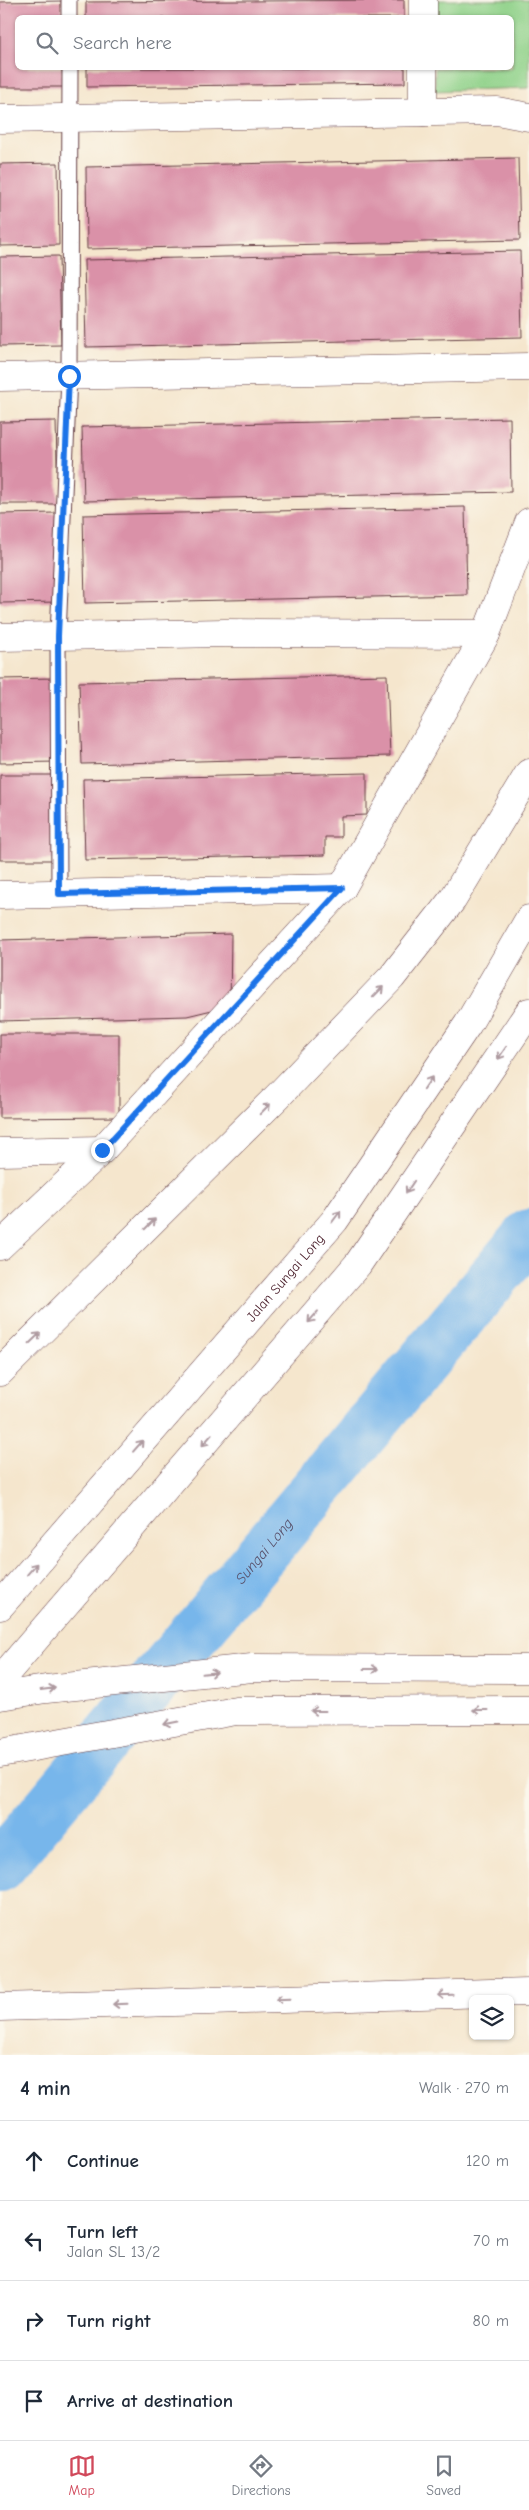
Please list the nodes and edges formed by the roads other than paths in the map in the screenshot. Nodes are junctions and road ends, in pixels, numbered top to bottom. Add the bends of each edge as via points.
1 (69, 0) edge
2 (423, 0) edge
3 (69, 15) edge
4 (423, 15) edge
5 (70, 70) edge
6 (423, 70) edge
7 (423, 112) junction
8 (529, 117) edge
9 (70, 118) junction
10 (0, 119) edge
11 (529, 368) edge
12 (69, 376) junction
13 (0, 378) edge
14 (529, 522) edge
15 (486, 634) junction
16 (58, 636) junction
17 (0, 637) edge
18 (529, 773) edge
19 (342, 888) junction
20 (59, 894) junction
21 (0, 895) edge
22 (529, 919) edge
23 (529, 1012) edge
24 (102, 1150) junction
25 (0, 1152) edge
26 (0, 1246) edge
27 (0, 1372) edge
28 (0, 1606) edge
29 (529, 1669) edge
30 (0, 1680) edge
31 (0, 1696) edge
32 (529, 1710) edge
33 (0, 1753) edge
34 (529, 1992) edge
35 (0, 2007) edge

1 - 3 lane
2 - 4 main road
5 - 9 lane
6 - 7 main road
7 - 8 main road via 497,111
7 - 9 main road
9 - 10 main road
9 - 12 lane
11 - 12 main road
12 - 13 main road
12 - 16 lane
14 - 15 main road
15 - 16 main road
15 - 19 main road
16 - 17 main road
16 - 20 lane
27 -> 18 main road via 278,1096 392,977 453,899
19 - 20 main road
19 - 24 main road
20 - 21 main road
28 -> 22 main road, Jalan Sungai Long via 335,1220 468,1024
23 -> 30 main road via 358,1264
24 - 25 main road
24 - 26 main road
31 -> 29 main road via 252,1668
32 -> 33 main road via 236,1711
34 -> 35 main road

